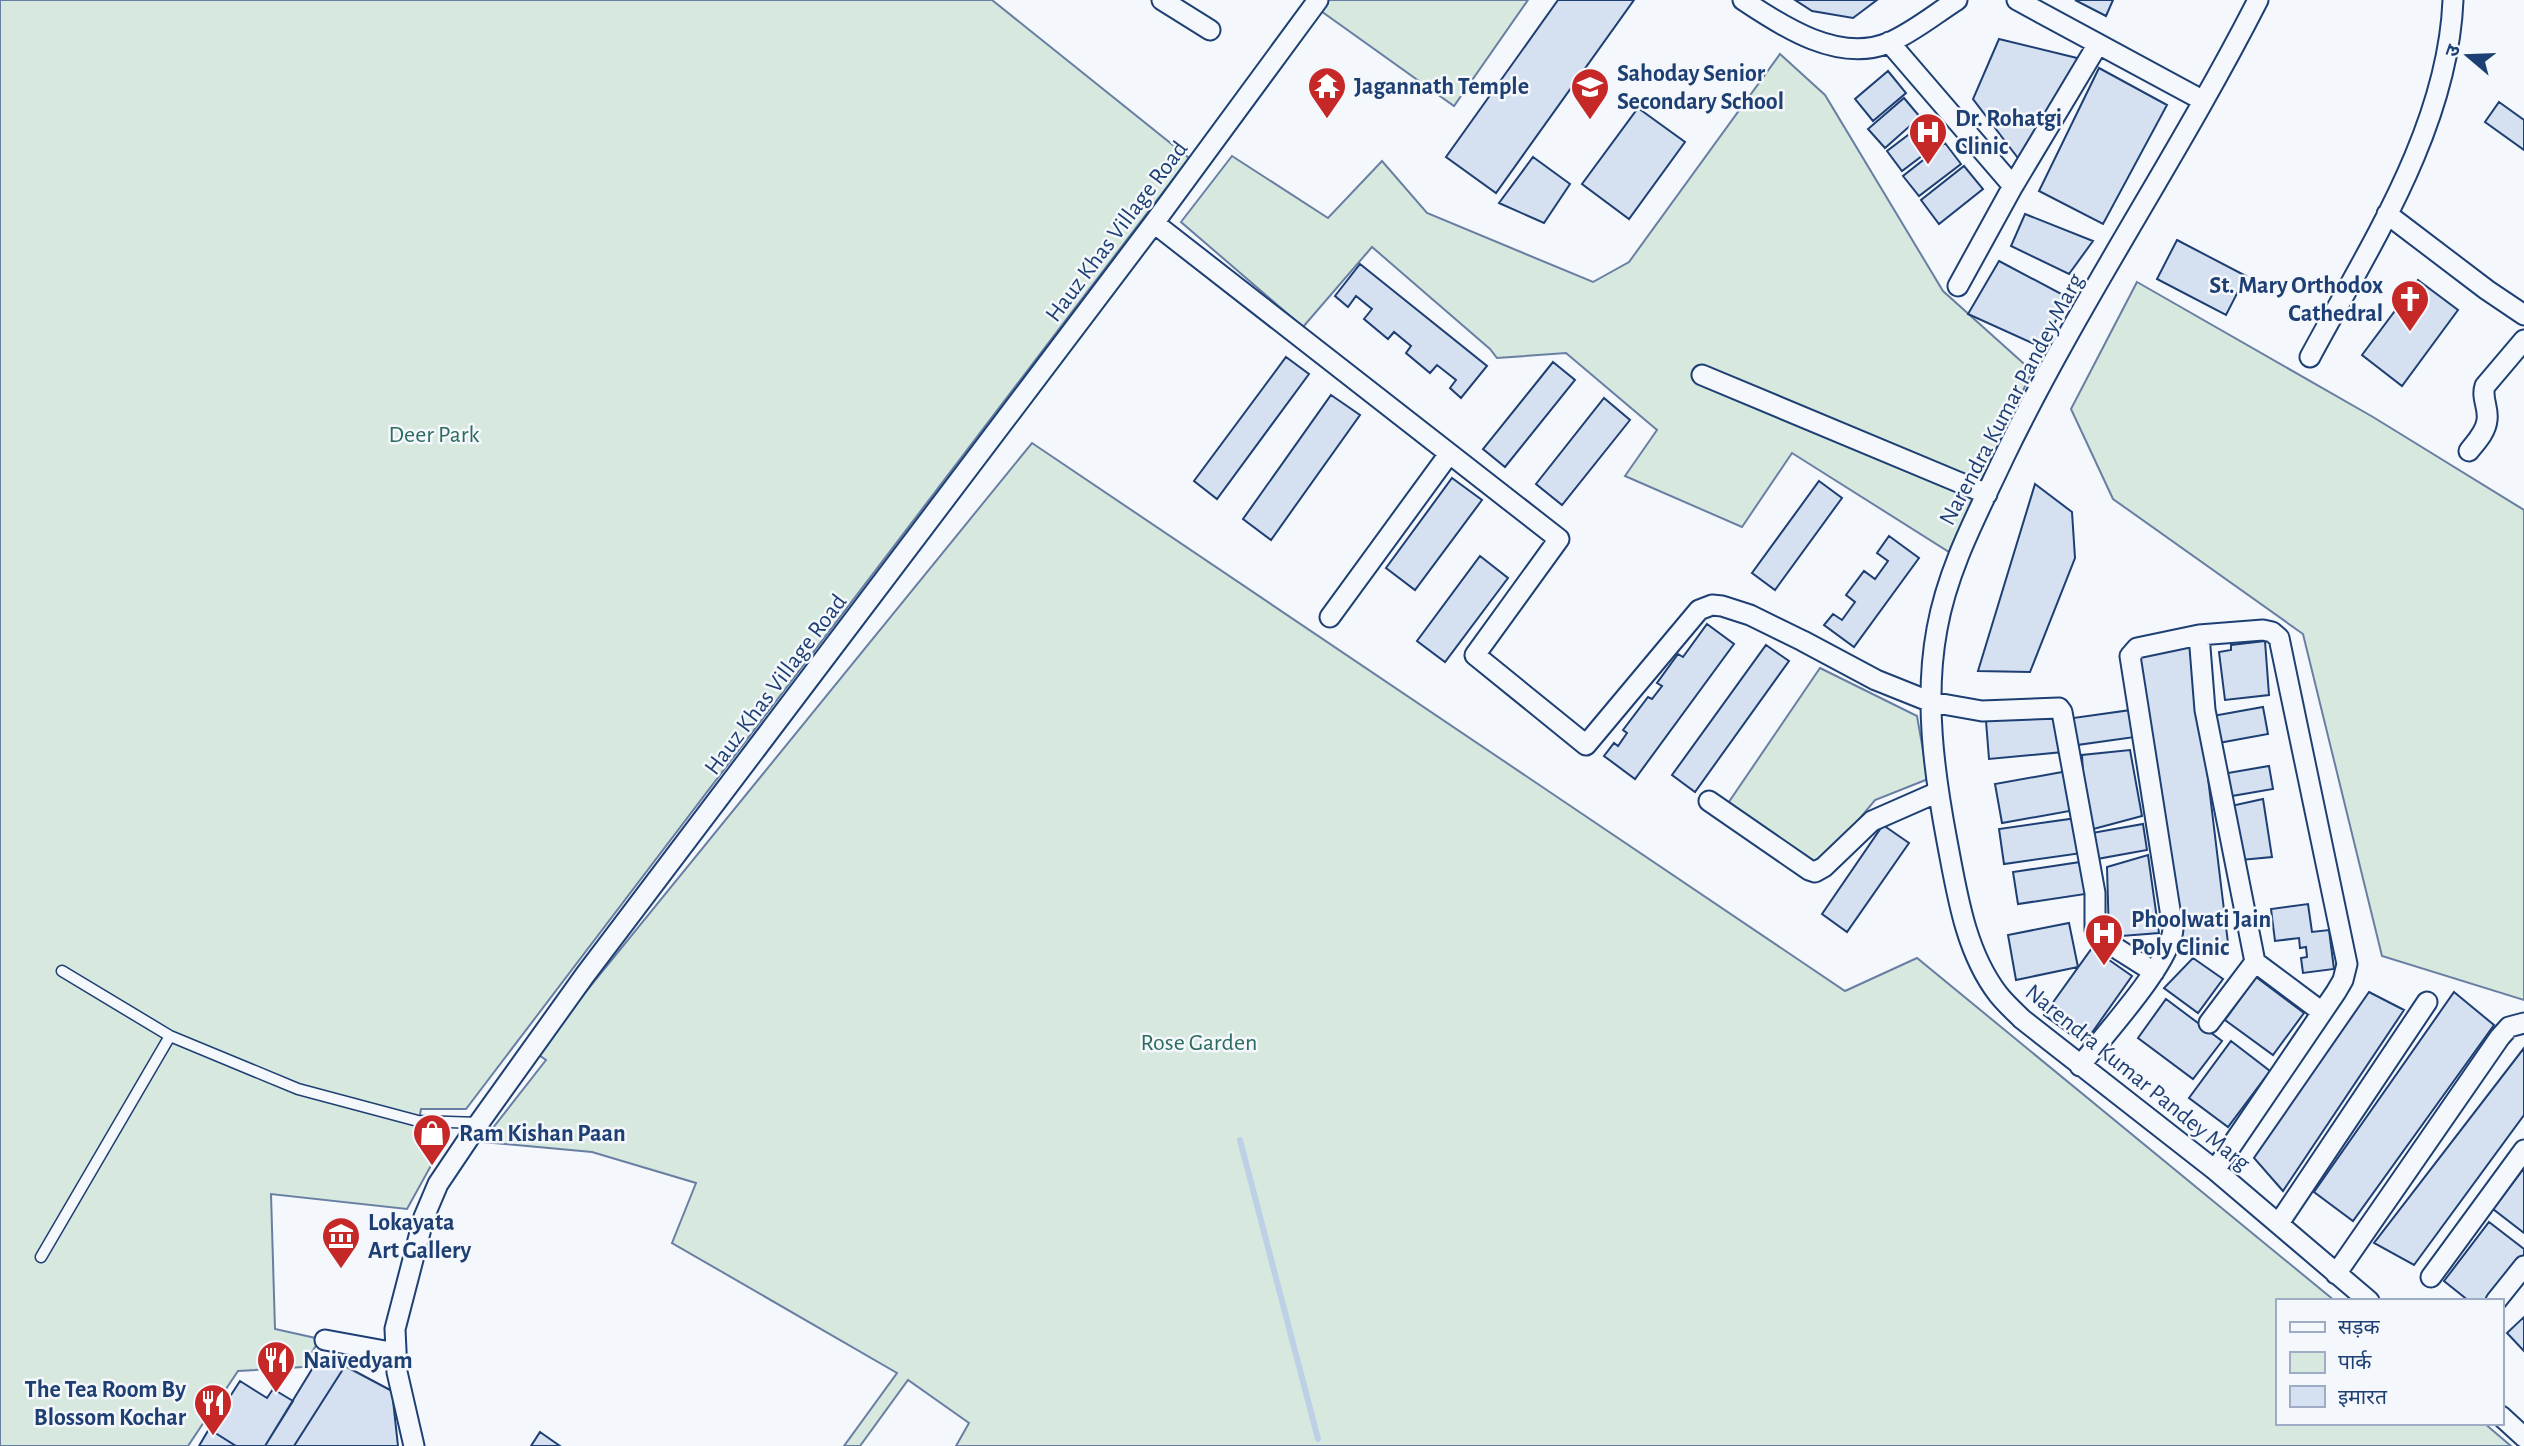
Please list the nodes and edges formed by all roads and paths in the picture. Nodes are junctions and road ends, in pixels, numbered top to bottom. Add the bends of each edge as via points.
1 (1162, 0) edge
2 (1318, 0) edge
3 (1743, 0) edge
4 (1957, 0) edge
5 (2017, 0) edge
6 (2258, 0) edge
7 (2452, 0) edge
8 (1210, 30) dead end
9 (1889, 42) junction
10 (2098, 44) junction
11 (2202, 100) junction
12 (2013, 186) junction
13 (2387, 214) junction
14 (1154, 223) junction
15 (1958, 286) dead end
16 (2524, 315) edge
17 (2524, 340) edge
18 (2309, 357) dead end
19 (1702, 374) dead end
20 (2469, 451) dead end
21 (1448, 454) junction
22 (1987, 494) junction
23 (1330, 617) dead end
24 (2199, 635) junction
25 (1931, 702) junction
26 (1938, 792) junction
27 (1709, 802) dead end
28 (2255, 962) junction
29 (62, 971) dead end
30 (2154, 972) junction
31 (2427, 1002) dead end
32 (2322, 1012) junction
33 (2209, 1023) dead end
34 (2524, 1023) edge
35 (170, 1036) junction
36 (2080, 1066) junction
37 (479, 1123) junction
38 (2524, 1150) edge
39 (2215, 1170) junction
40 (2279, 1223) junction
41 (41, 1257) dead end
42 (2524, 1266) edge
43 (2336, 1274) junction
44 (2431, 1277) dead end
45 (2367, 1299) edge
46 (2498, 1299) edge
47 (325, 1340) dead end
48 (396, 1353) junction
49 (2503, 1418) edge
50 (2524, 1437) edge
51 (414, 1446) edge

1 - 8 street
2 - 14 street, Hauz Khas Village Road
3 - 9 street via 1777,23 1842,48
4 - 9 street
5 - 10 street
6 - 11 street, Narendra Kumar Pandey Marg
7 - 13 street via 2441,83 2429,122
9 - 12 street
10 - 11 street
10 - 12 street
11 - 22 street, Narendra Kumar Pandey Marg via 2033,398
12 - 15 street
13 - 16 street
13 - 18 street
14 - 21 street
14 - 37 street, Hauz Khas Village Road via 585,975
17 - 20 street via 2485,386 2482,395 2488,418
19 - 22 street
21 - 23 street
21 - 25 street via 1559,539 1475,655 1586,745 1699,610 1712,606 1761,620 1876,680
22 - 25 street, Narendra Kumar Pandey Marg via 1945,591 1936,631
24 - 28 street via 2204,710
24 - 30 street via 2137,648 2130,656 2173,929 2169,948
24 - 32 street via 2263,630 2279,638 2347,964 2343,980
25 - 26 street, Narendra Kumar Pandey Marg
25 - 30 street via 1982,711 2061,710 2095,893 2095,930
26 - 27 street via 1872,821 1815,872
26 - 36 street, Narendra Kumar Pandey Marg via 1957,895 1976,955 1997,993
28 - 32 street
28 - 33 street
29 - 35 lane
30 - 36 street
31 - 40 street
32 - 39 street
34 - 43 street via 2509,1027 2500,1037
35 - 37 lane via 298,1089 418,1121
35 - 41 lane
36 - 39 street, Narendra Kumar Pandey Marg
37 - 48 street, Hauz Khas Village Road via 438,1184 424,1217 396,1329
38 - 44 street
39 - 40 street, Narendra Kumar Pandey Marg
40 - 43 street, Narendra Kumar Pandey Marg
42 - 46 street
43 - 45 street, Narendra Kumar Pandey Marg
47 - 48 street
48 - 51 street, Hauz Khas Village Road
49 - 50 street

